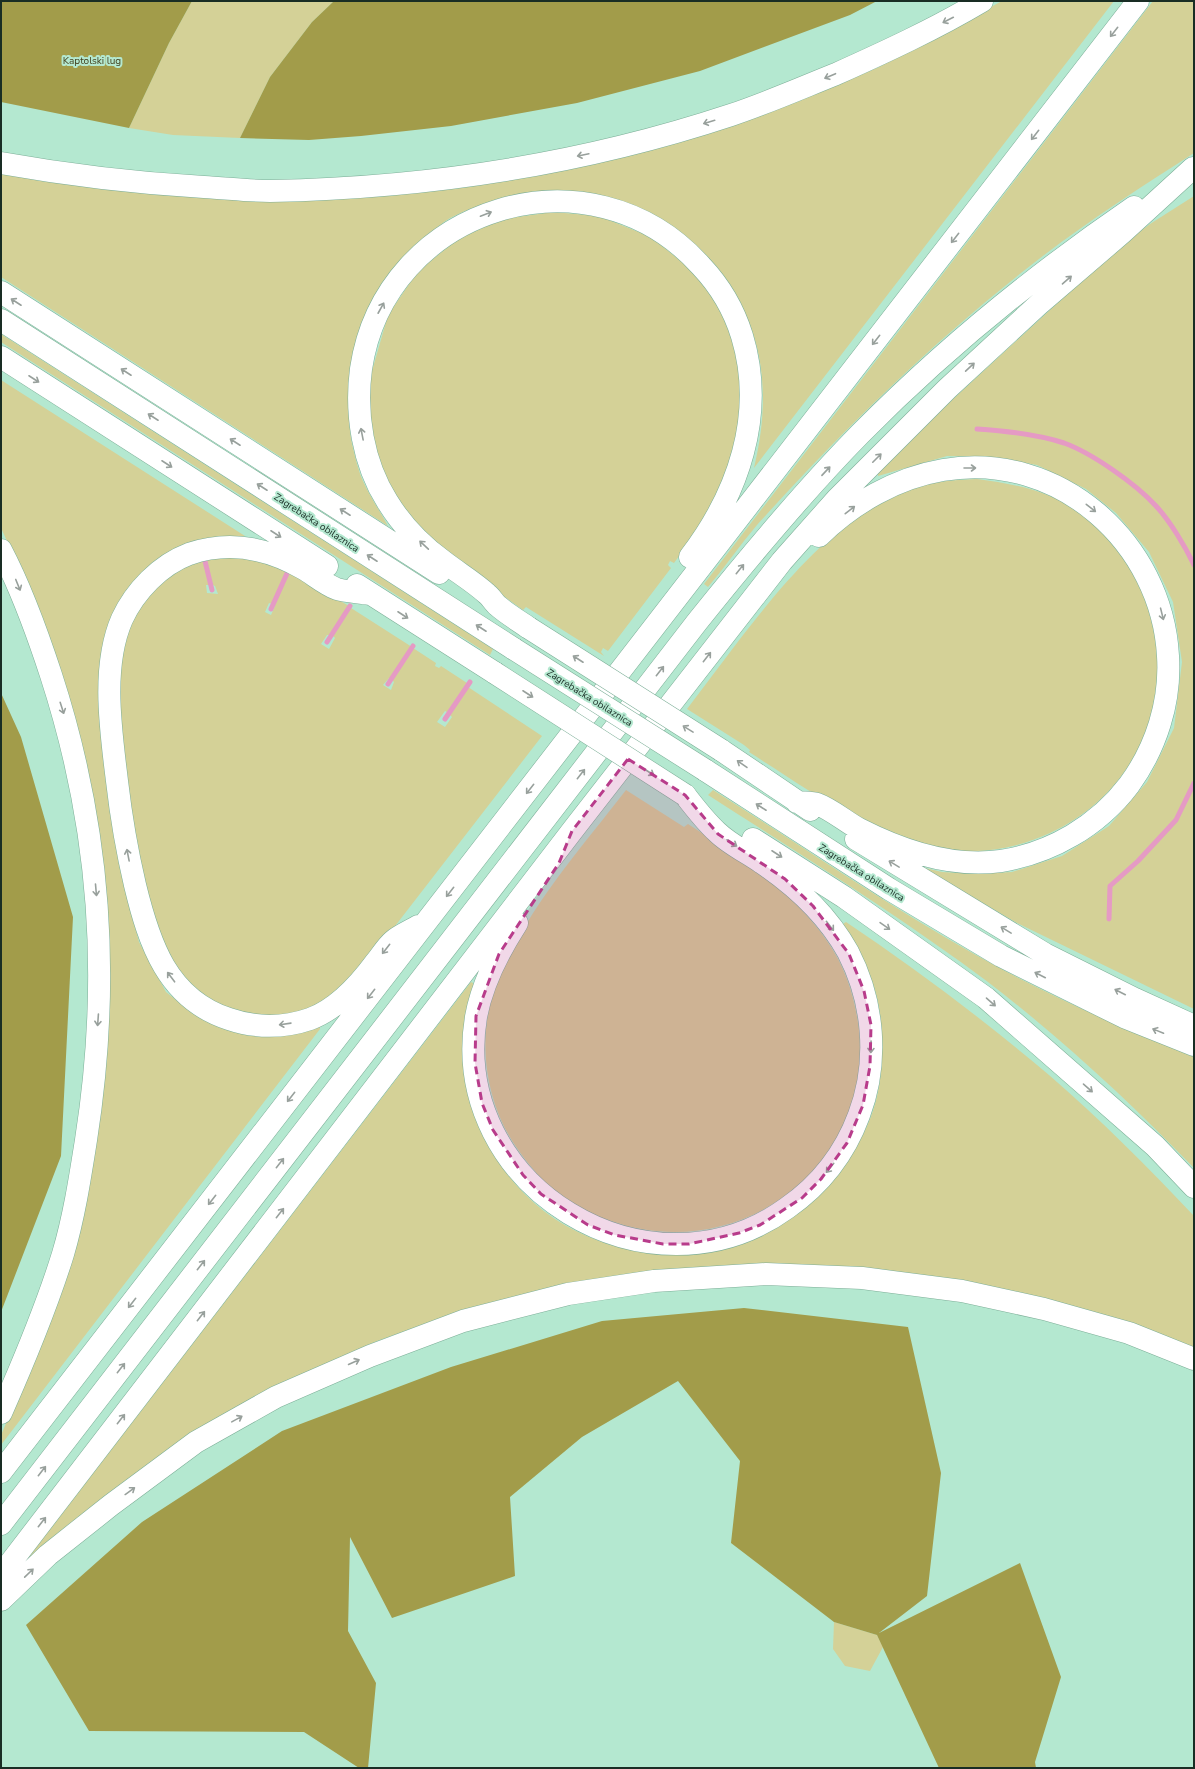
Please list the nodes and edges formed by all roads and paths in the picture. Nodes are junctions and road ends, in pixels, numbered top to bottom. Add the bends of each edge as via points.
1 (982, 1) edge
2 (1138, 1) edge
3 (1, 163) edge
4 (1194, 168) edge
5 (1, 292) edge
6 (1, 320) edge
7 (1, 357) edge
8 (1, 550) edge
9 (758, 591) junction
10 (370, 594) junction
11 (497, 605) junction
12 (622, 670) junction
13 (685, 796) junction
14 (798, 802) junction
15 (572, 832) junction
16 (429, 919) junction
17 (1194, 1026) edge
18 (1194, 1045) edge
19 (1194, 1187) edge
20 (1194, 1359) edge
21 (1, 1412) edge
22 (1, 1472) edge
23 (1, 1524) edge
24 (1, 1575) edge
25 (1, 1600) edge

1 -> 3 highway via 878,55 791,93 676,132 602,152 530,166 411,182 268,191 71,175
2 -> 12 highway
9 -> 4 highway via 837,499 906,428 1038,305
23 -> 4 highway via 751,555 891,404 994,312 1069,252
11 -> 5 highway via 483,601
18 -> 6 highway, Zagrebačka obilaznica, bridge via 1124,1017 1001,956 889,889
7 -> 10 highway
8 -> 21 highway via 39,639 65,718 83,795 99,929 98,1015 93,1095 81,1170 63,1252 49,1295 37,1331
9 -> 14 highway via 785,573 829,527 854,506 913,477 968,467 1020,473 1080,500 1112,526 1141,564 1155,591 1162,612 1167,639 1168,692 1162,717 1146,757 1124,792 1109,808 1082,829 1054,845 999,861 946,861 883,840 848,823 816,803
15 -> 9 highway
10 -> 13 highway, bridge
16 -> 10 highway via 392,942 357,985 325,1011 311,1018 277,1025 237,1022 211,1012 191,999 162,965 142,915 126,841 112,743 110,666 113,645 122,620 133,599 149,580 169,564 187,555 211,548 235,546 267,551 280,556 336,589
11 -> 12 highway via 488,594 440,559 413,534 378,486 366,450 359,404 363,360 369,336 387,297 405,272 438,240 467,222 504,208 555,201 579,202 628,214 671,238 712,277 738,324 746,350 752,398 747,441 725,504 700,544 635,629
14 -> 11 highway, bridge
12 -> 16 highway
13 -> 15 highway via 718,834 785,879 828,923 849,954 864,991 871,1025 870,1066 864,1099 856,1124 837,1159 802,1198 779,1214 739,1234 689,1244 663,1244 615,1235 588,1225 563,1211 541,1194 523,1175 493,1130 482,1103 475,1063 474,1032 480,1000 499,954 515,925 559,863
13 -> 19 highway via 844,897 986,998 1155,1146
17 -> 14 highway via 1045,954
24 -> 15 highway
16 -> 22 highway
25 -> 20 highway via 48,1555 196,1442 276,1397 370,1356 463,1321 568,1294 654,1281 766,1274 862,1278 962,1291 1044,1309 1129,1333

